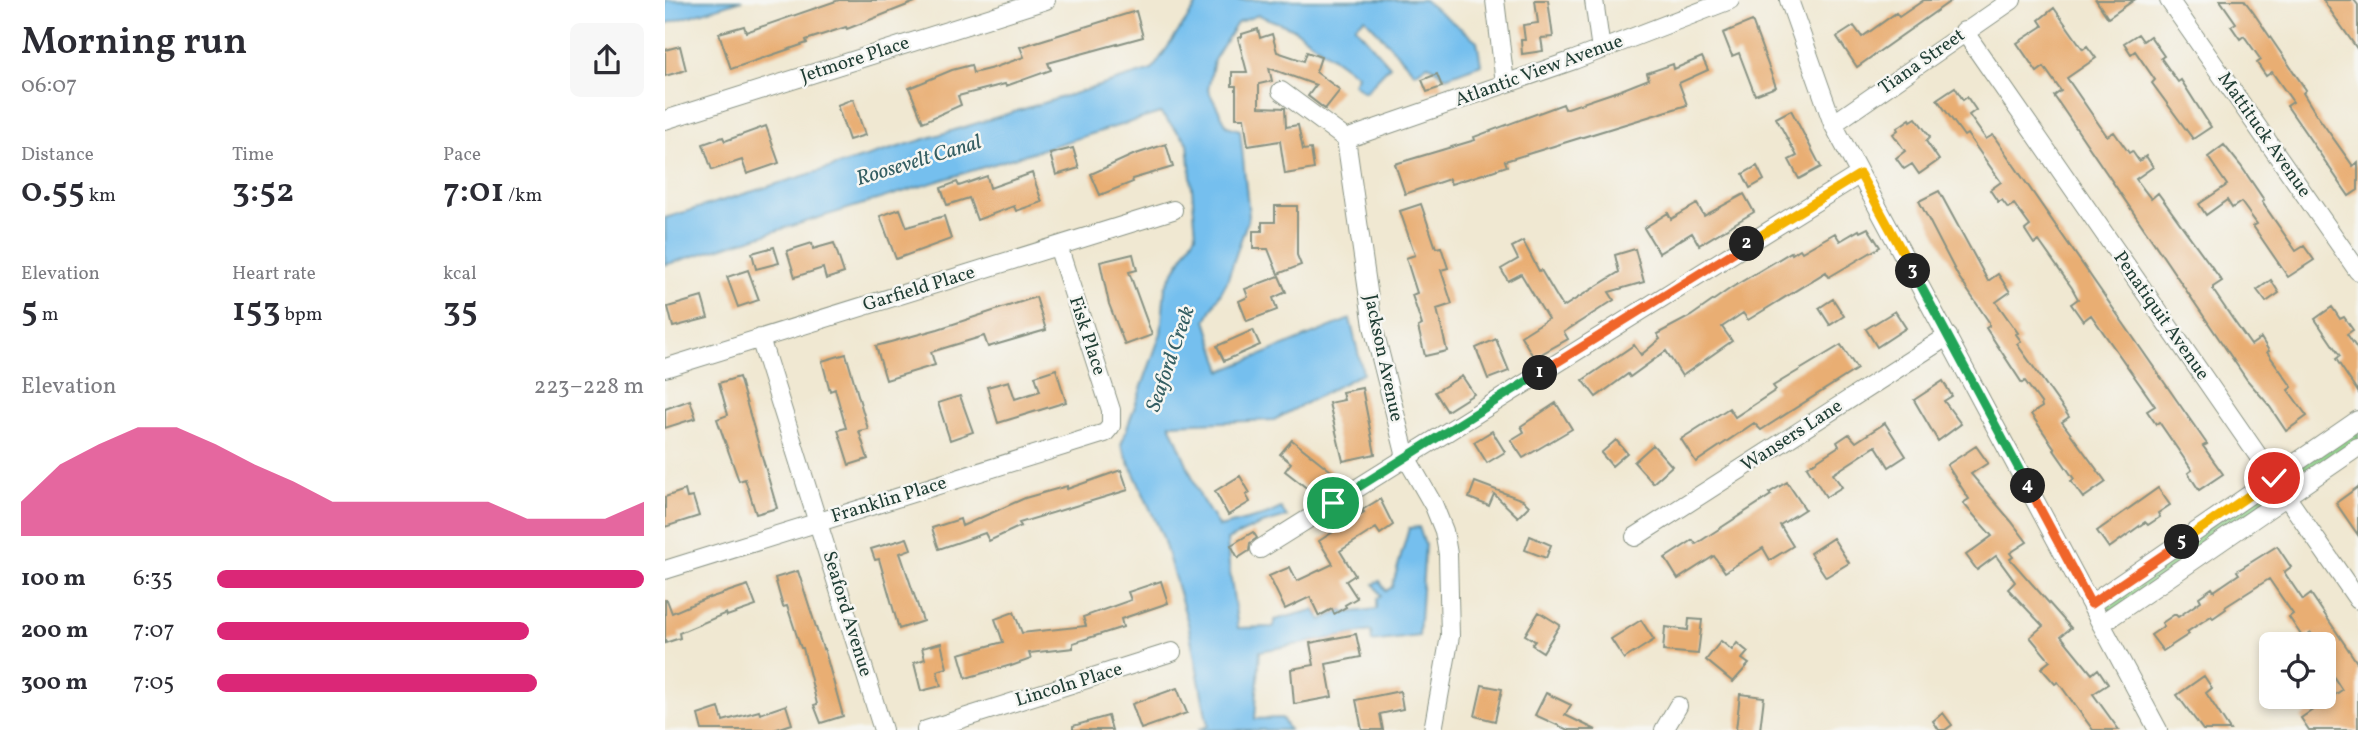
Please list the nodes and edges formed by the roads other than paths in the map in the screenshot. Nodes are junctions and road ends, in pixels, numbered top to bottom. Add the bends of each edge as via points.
1 (1046, 0) edge
2 (1495, 0) edge
3 (1594, 0) edge
4 (1730, 0) edge
5 (1789, 0) edge
6 (2169, 0) edge
7 (2006, 2) edge
8 (1964, 32) junction
9 (1601, 50) junction
10 (1506, 83) junction
11 (1281, 91) dead end
12 (665, 120) edge
13 (1833, 124) junction
14 (1346, 139) junction
15 (1860, 174) junction
16 (1173, 210) dead end
17 (1058, 246) junction
18 (2358, 271) edge
19 (1948, 336) junction
20 (760, 338) junction
21 (665, 368) edge
22 (2358, 420) edge
23 (1111, 426) joint
24 (2358, 447) edge
25 (1406, 457) junction
26 (2274, 478) junction
27 (2287, 496) junction
28 (818, 523) junction
29 (1635, 537) dead end
30 (1260, 549) dead end
31 (665, 570) edge
32 (2358, 600) edge
33 (2091, 604) junction
34 (2101, 624) junction
35 (1172, 652) dead end
36 (1678, 706) dead end
37 (883, 730) edge
38 (926, 730) edge
39 (1433, 730) edge
40 (1664, 730) edge
41 (2158, 730) edge

1 - 12 street, Jetmore Place
2 - 10 street
3 - 9 street
4 - 9 street, Atlantic View Avenue
5 - 13 street
6 - 18 street, Mattituck Avenue
7 - 8 street, Tiana Street
8 - 13 street, Tiana Street
8 - 26 street, Penatiquit Avenue
9 - 10 street, Atlantic View Avenue
10 - 14 street, Atlantic View Avenue
11 - 14 street
13 - 15 street
14 - 25 street, Jackson Avenue via 1373,326
15 - 19 street
15 - 25 street
16 - 17 street, Garfield Place
17 - 20 street, Garfield Place
17 - 23 street, Fisk Place via 1111,410
19 - 29 street, Wansers Lane
19 - 33 street
20 - 21 street, Garfield Place
20 - 28 street, Seaford Avenue
22 - 26 street
23 - 28 street, Franklin Place via 1097,436
24 - 27 street
25 - 30 street
25 - 39 street, Jackson Avenue via 1434,506 1448,554 1450,636
26 - 27 street, Penatiquit Avenue
26 - 33 street
27 - 32 street, Penatiquit Avenue
27 - 34 street
28 - 31 street, Franklin Place
28 - 37 street, Seaford Avenue
33 - 34 street
34 - 41 street
35 - 38 street, Lincoln Place
36 - 40 street

